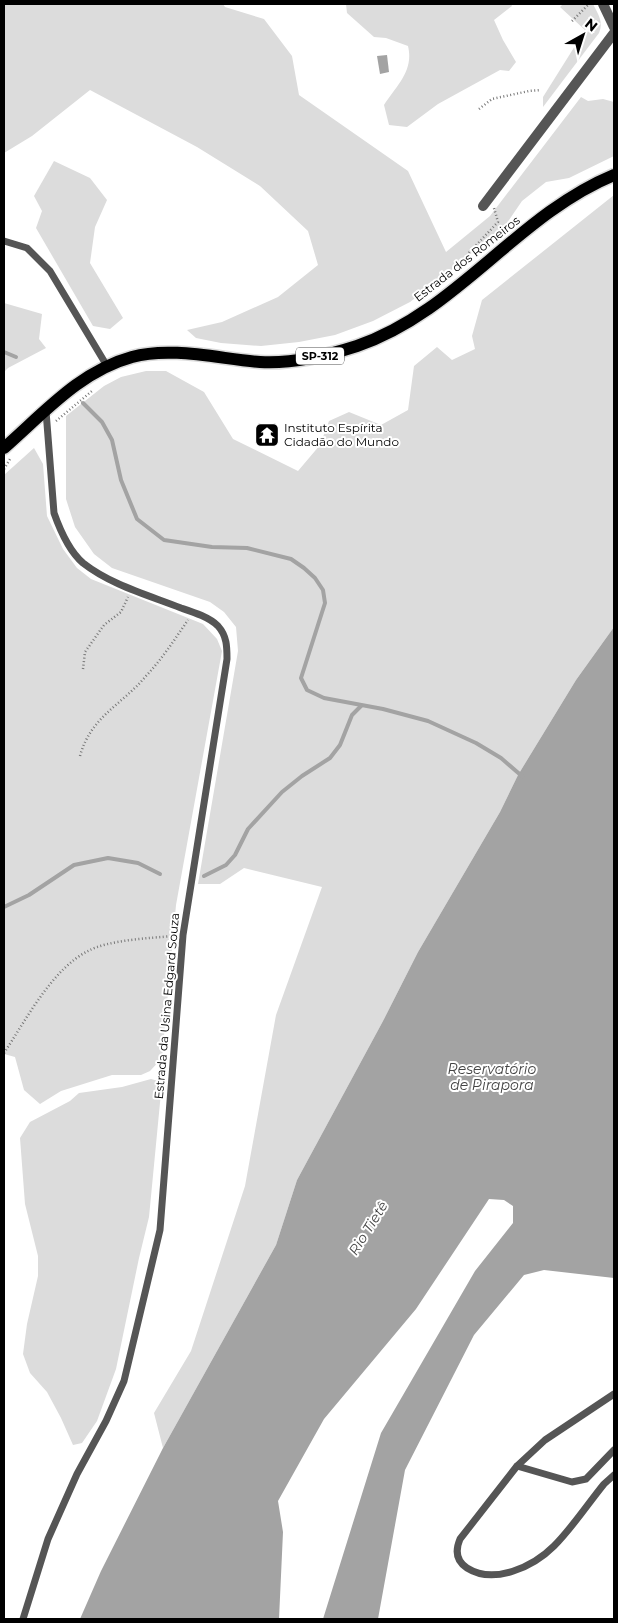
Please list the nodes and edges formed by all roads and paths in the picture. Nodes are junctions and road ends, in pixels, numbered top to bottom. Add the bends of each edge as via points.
1 (589, 4) edge
2 (603, 4) edge
3 (572, 21) dead end
4 (614, 27) edge
5 (614, 33) edge
6 (541, 90) dead end
7 (479, 109) dead end
8 (614, 175) edge
9 (491, 196) junction
10 (483, 206) dead end
11 (4, 241) edge
12 (472, 276) junction
13 (107, 366) junction
14 (94, 389) dead end
15 (46, 411) junction
16 (47, 426) junction
17 (7, 453) edge
18 (4, 469) edge
19 (131, 589) junction
20 (193, 612) junction
21 (83, 669) dead end
22 (80, 756) dead end
23 (183, 935) junction
24 (4, 1053) edge
25 (614, 1394) edge
26 (614, 1450) edge
27 (517, 1466) junction
28 (614, 1475) edge
29 (23, 1619) edge

1 - 3 path
2 - 4 street
5 - 9 street
6 - 7 path via 492,99
8 - 12 main road, Estrada dos Romeiros / SP-312 via 565,200
9 - 10 street
9 - 12 path via 498,222 466,256
11 - 13 lane via 27,248 50,271
12 - 13 main road, Estrada dos Romeiros / SP-312 via 402,326 356,346 316,357 262,362 174,353 147,354
13 - 15 main road, Estrada dos Romeiros / SP-312 via 76,385
14 - 16 path via 59,420
15 - 16 lane, Estrada da Usina Edgard Souza
15 - 17 main road, Estrada dos Romeiros / SP-312
16 - 19 lane, Estrada da Usina Edgard Souza via 54,513 59,528 81,561 106,578
17 - 18 path
19 - 20 lane, Estrada da Usina Edgard Souza
19 - 21 path via 121,612 104,625 84,652
20 - 22 path via 145,678 94,725
20 - 23 lane, Estrada da Usina Edgard Souza via 218,626 224,635 228,659
23 - 24 path via 120,942 89,950 70,962 51,982
23 - 29 lane, Estrada da Usina Edgard Souza via 160,1230 124,1381 76,1474 48,1539
25 - 27 lane via 545,1440
26 - 27 lane via 586,1479 572,1482
27 - 28 lane via 457,1546 457,1557 477,1574 507,1574 552,1548

